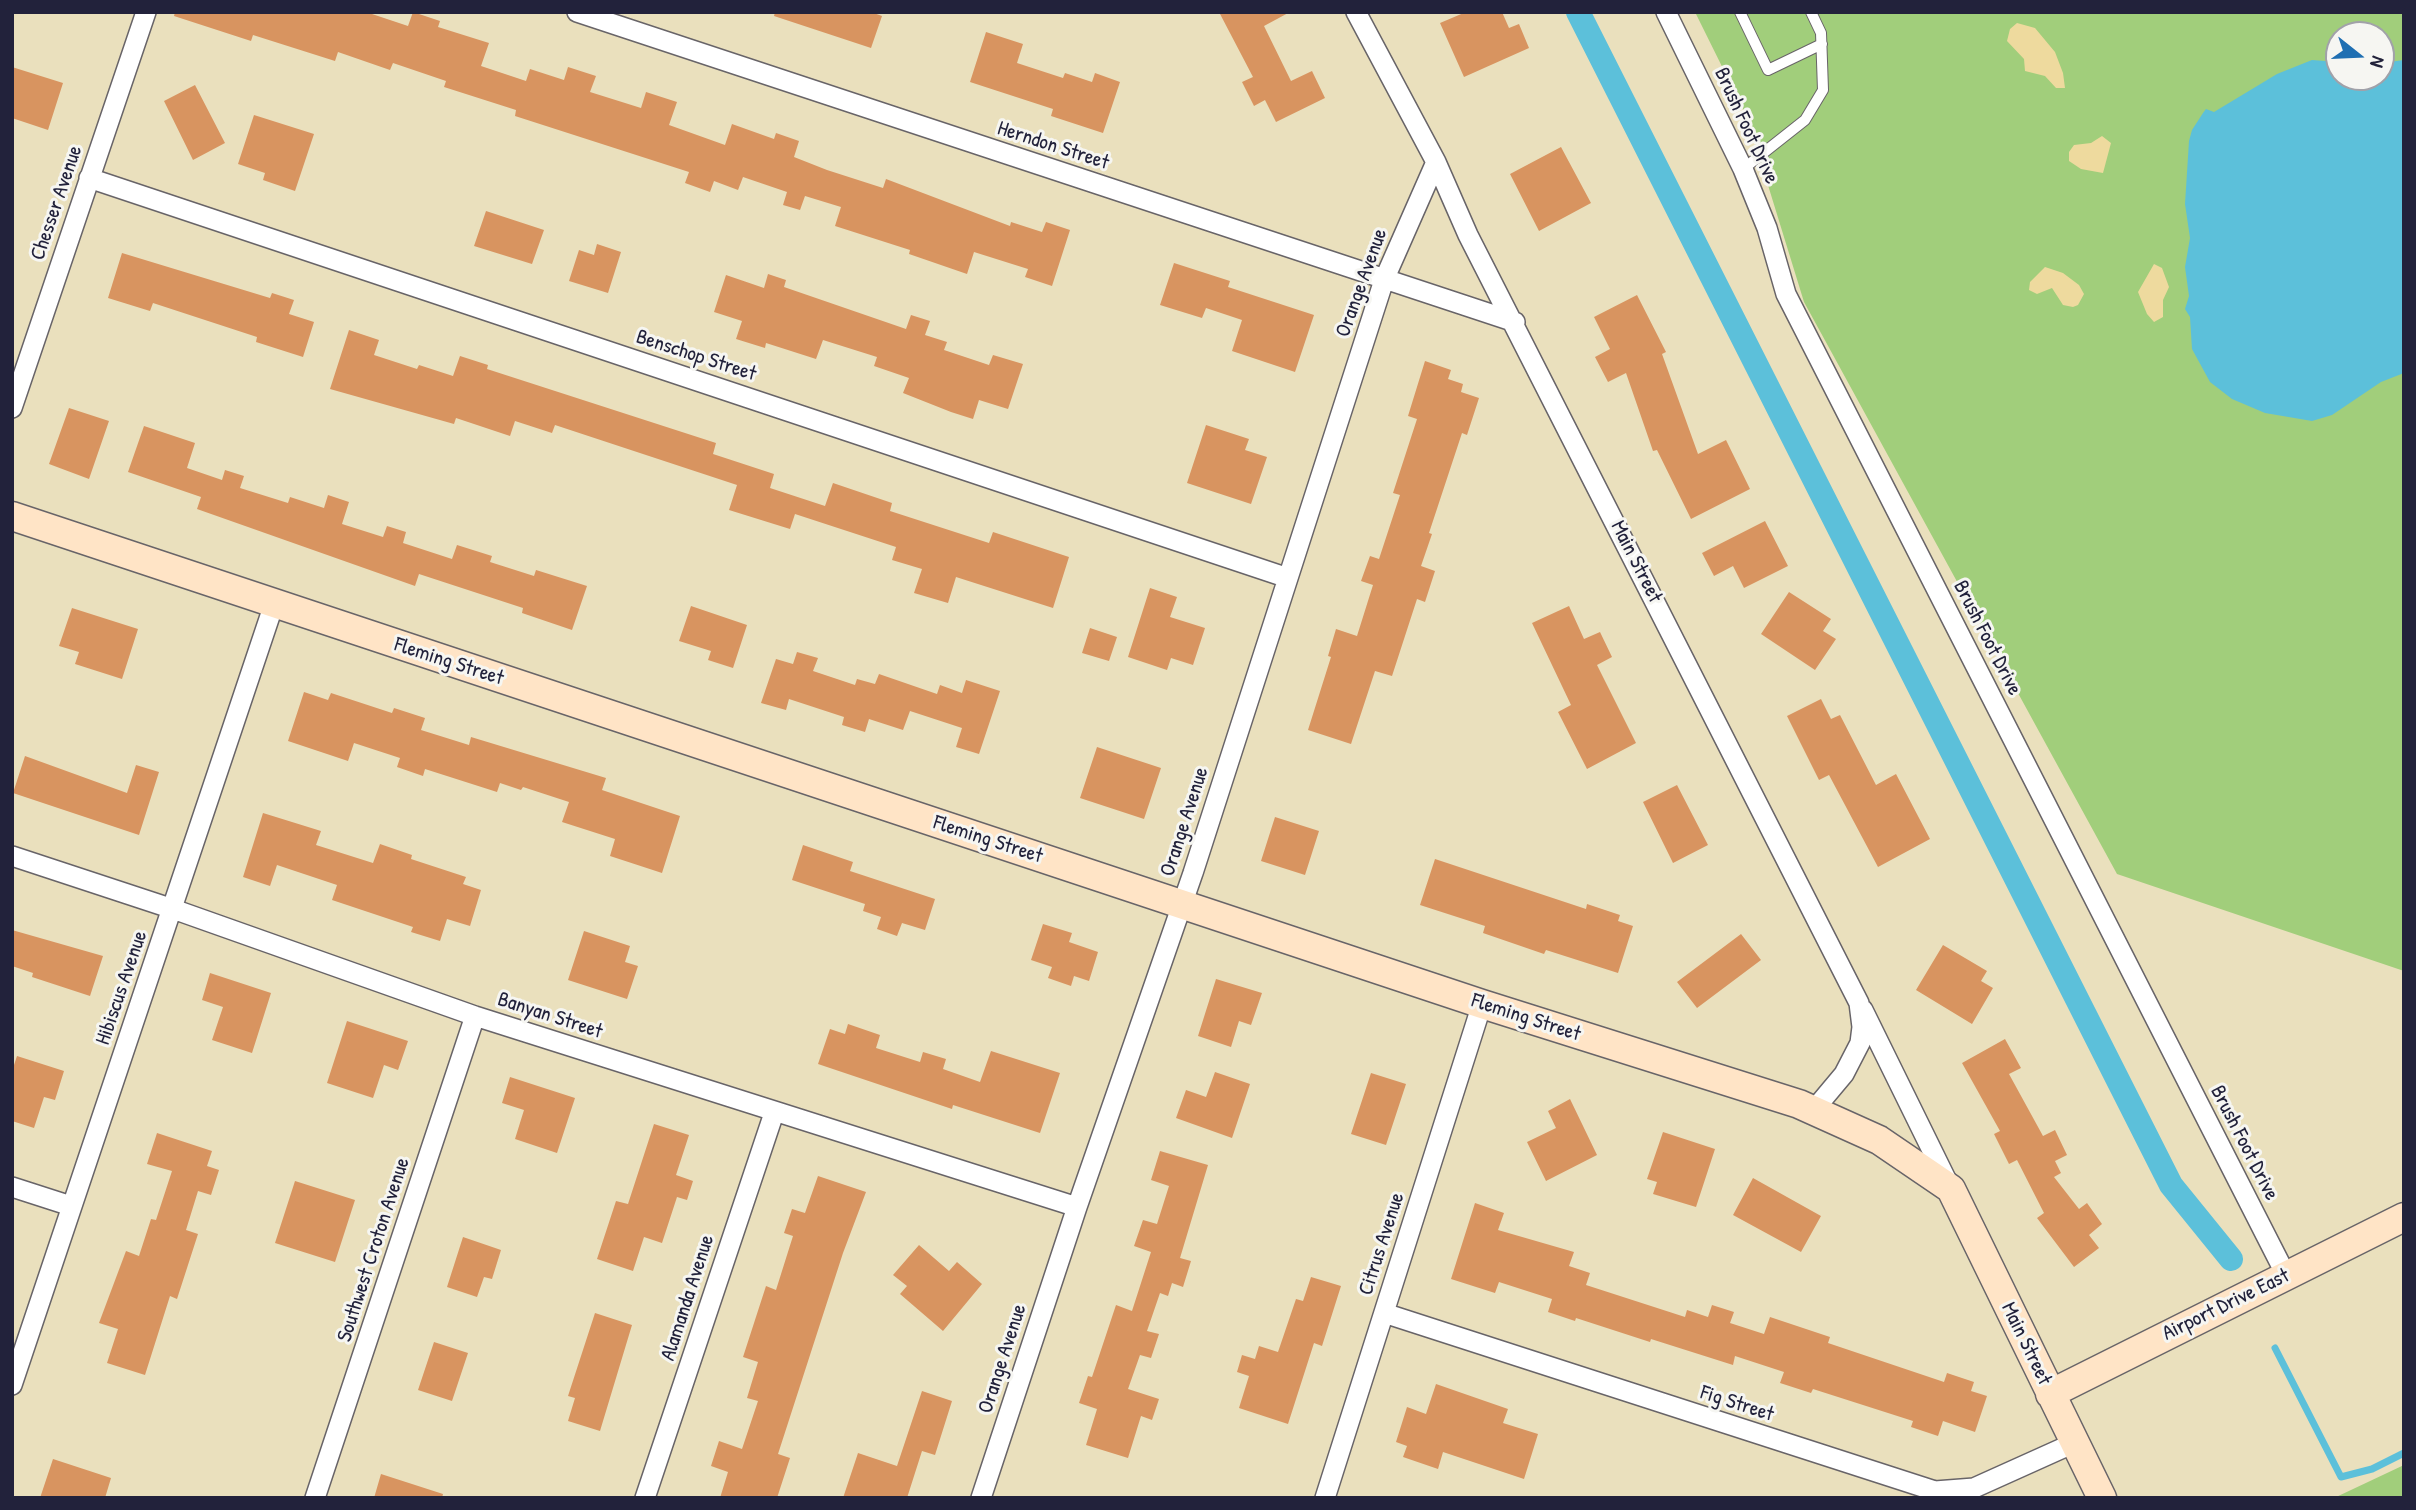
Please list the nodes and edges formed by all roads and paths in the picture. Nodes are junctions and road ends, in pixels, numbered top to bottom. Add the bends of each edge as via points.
1 (146, 12) edge
2 (577, 12) edge
3 (1356, 12) edge
4 (1666, 12) edge
5 (1740, 12) edge
6 (1811, 12) edge
7 (1822, 44) junction
8 (1436, 163) junction
9 (1743, 169) junction
10 (89, 178) junction
11 (1384, 279) junction
12 (1515, 323) junction
13 (12, 408) edge
14 (12, 516) edge
15 (1288, 578) junction
16 (274, 604) junction
17 (12, 856) edge
18 (1182, 904) junction
19 (173, 909) junction
20 (1859, 1003) junction
21 (1482, 1004) junction
22 (475, 1016) junction
23 (1813, 1111) junction
24 (774, 1113) junction
25 (12, 1187) edge
26 (1951, 1189) junction
27 (71, 1206) junction
28 (1077, 1207) junction
29 (2404, 1217) edge
30 (2286, 1275) junction
31 (1384, 1313) junction
32 (12, 1385) edge
33 (2050, 1394) junction
34 (2074, 1443) junction
35 (315, 1498) edge
36 (645, 1498) edge
37 (981, 1498) edge
38 (1325, 1498) edge
39 (2102, 1498) edge

1 - 10 street, Chesser Avenue
2 - 11 street, Herndon Street
3 - 8 street, Main Street
4 - 9 street, Brush Foot Drive
5 - 7 lane via 1768,70
6 - 7 lane
7 - 9 lane via 1823,90 1805,120
8 - 11 street, Orange Avenue
8 - 12 street, Main Street
9 - 30 street, Brush Foot Drive via 1767,228 1786,294
10 - 13 street, Chesser Avenue
10 - 15 street, Benschop Street
11 - 12 street, Herndon Street
11 - 15 street, Orange Avenue
12 - 20 street, Main Street
14 - 16 street, Fleming Street
15 - 18 street, Orange Avenue
16 - 18 street, Fleming Street
16 - 19 street, Hibiscus Avenue
17 - 19 street, Banyan Street
18 - 21 street, Fleming Street
18 - 28 street, Orange Avenue
19 - 22 street, Banyan Street
19 - 27 street, Hibiscus Avenue
20 - 23 street, Main Street via 1860,1043 1844,1074
20 - 26 street
21 - 23 street, Fleming Street
21 - 31 street, Citrus Avenue
22 - 24 street, Banyan Street
22 - 35 street, Southwest Croton Avenue
23 - 26 street, Fleming Street via 1879,1140
24 - 28 street, Banyan Street
24 - 36 street, Alamanda Avenue
25 - 27 street
26 - 33 street, Main Street
27 - 32 street, Hibiscus Avenue
28 - 37 street, Orange Avenue
29 - 30 street, Airport Drive East
30 - 33 street, Airport Drive East
31 - 34 street, Fig Street via 1935,1491 1974,1488
31 - 38 street, Citrus Avenue
33 - 34 street, Main Street
34 - 39 street, Main Street

